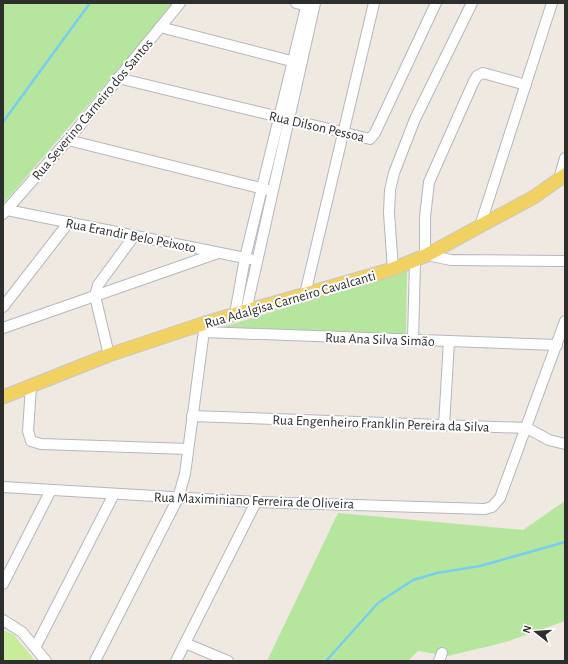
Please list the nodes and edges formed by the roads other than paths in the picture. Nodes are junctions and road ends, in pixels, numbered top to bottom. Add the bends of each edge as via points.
1 (180, 3) edge
2 (374, 3) edge
3 (436, 3) edge
4 (472, 3) edge
5 (552, 3) edge
6 (308, 4) edge
7 (160, 27) junction
8 (297, 63) junction
9 (118, 78) junction
10 (526, 85) junction
11 (284, 119) junction
12 (344, 133) junction
13 (68, 140) junction
14 (565, 158) edge
15 (562, 177) edge
16 (267, 190) junction
17 (5, 212) edge
18 (69, 222) junction
19 (480, 226) junction
20 (134, 236) junction
21 (218, 252) junction
22 (422, 257) junction
23 (245, 258) junction
24 (256, 260) junction
25 (565, 261) edge
26 (394, 269) junction
27 (305, 294) junction
28 (95, 296) junction
29 (3, 307) edge
30 (240, 313) junction
31 (565, 321) edge
32 (204, 327) junction
33 (3, 328) edge
34 (413, 340) junction
35 (449, 342) junction
36 (560, 342) edge
37 (109, 355) junction
38 (30, 386) junction
39 (3, 397) edge
40 (192, 416) junction
41 (444, 426) junction
42 (526, 428) junction
43 (565, 444) edge
44 (188, 449) junction
45 (3, 487) edge
46 (51, 490) junction
47 (114, 494) junction
48 (178, 498) junction
49 (256, 502) junction
50 (3, 584) edge
51 (3, 620) edge
52 (185, 643) junction
53 (36, 646) junction
54 (46, 661) edge
55 (95, 661) edge
56 (176, 661) edge
57 (228, 661) edge

1 - 7 street, Rua Severino Carneiro dos Santos
2 - 12 street
3 - 12 street, Rua Dilson Pessoa via 372,138 365,139
4 - 26 street via 418,113 394,173 389,213
5 - 10 street
6 - 8 street
7 - 8 street
7 - 9 street, Rua Severino Carneiro dos Santos
8 - 11 street
9 - 11 street, Rua Dilson Pessoa
9 - 13 street, Rua Severino Carneiro dos Santos
10 - 19 street
10 - 22 street via 483,74 477,76 429,182
11 - 12 street, Rua Dilson Pessoa
11 - 16 street
12 - 27 street
13 - 16 street
13 - 17 street, Rua Severino Carneiro dos Santos
14 - 15 street
15 - 19 main road, Rua Adalgisa Carneiro Cavalcanti
16 - 23 street
16 - 24 street
17 - 18 street, Rua Erandir Belo Peixoto
18 - 20 street, Rua Erandir Belo Peixoto
18 - 29 street
19 - 22 main road, Rua Adalgisa Carneiro Cavalcanti
20 - 21 street, Rua Erandir Belo Peixoto
20 - 28 street via 98,285
21 - 23 street, Rua Erandir Belo Peixoto
21 - 28 street
22 - 25 street via 451,260
22 - 26 main road, Rua Adalgisa Carneiro Cavalcanti
22 - 34 street
23 - 24 street, Rua Erandir Belo Peixoto
23 - 30 street
24 - 30 street
26 - 27 main road, Rua Adalgisa Carneiro Cavalcanti
27 - 30 main road, Rua Adalgisa Carneiro Cavalcanti
28 - 33 street
28 - 37 street
30 - 32 main road, Rua Adalgisa Carneiro Cavalcanti
31 - 36 street
32 - 34 street, Rua Ana Silva Simão
32 - 37 main road, Rua Adalgisa Carneiro Cavalcanti
32 - 40 street
34 - 35 street, Rua Ana Silva Simão
35 - 36 street, Rua Ana Silva Simão
35 - 41 street
36 - 42 street
37 - 38 main road, Rua Adalgisa Carneiro Cavalcanti
38 - 39 main road, Rua Adalgisa Carneiro Cavalcanti
38 - 44 street via 28,430 31,441 41,444
40 - 41 street, Rua Engenheiro Franklin Pereira da Silva
40 - 44 street
41 - 42 street, Rua Engenheiro Franklin Pereira da Silva
42 - 43 street, Rua Engenheiro Franklin Pereira da Silva via 548,440
42 - 49 street, Rua Maximiniano Ferreira de Oliveira via 500,498 492,507 485,509
44 - 48 street via 185,474
45 - 46 street, Rua Maximiniano Ferreira de Oliveira
46 - 47 street, Rua Maximiniano Ferreira de Oliveira
46 - 50 street
47 - 48 street, Rua Maximiniano Ferreira de Oliveira
47 - 53 street
48 - 49 street, Rua Maximiniano Ferreira de Oliveira
48 - 55 street
49 - 52 street
51 - 53 street via 19,629
52 - 56 street
52 - 57 street
53 - 54 street

